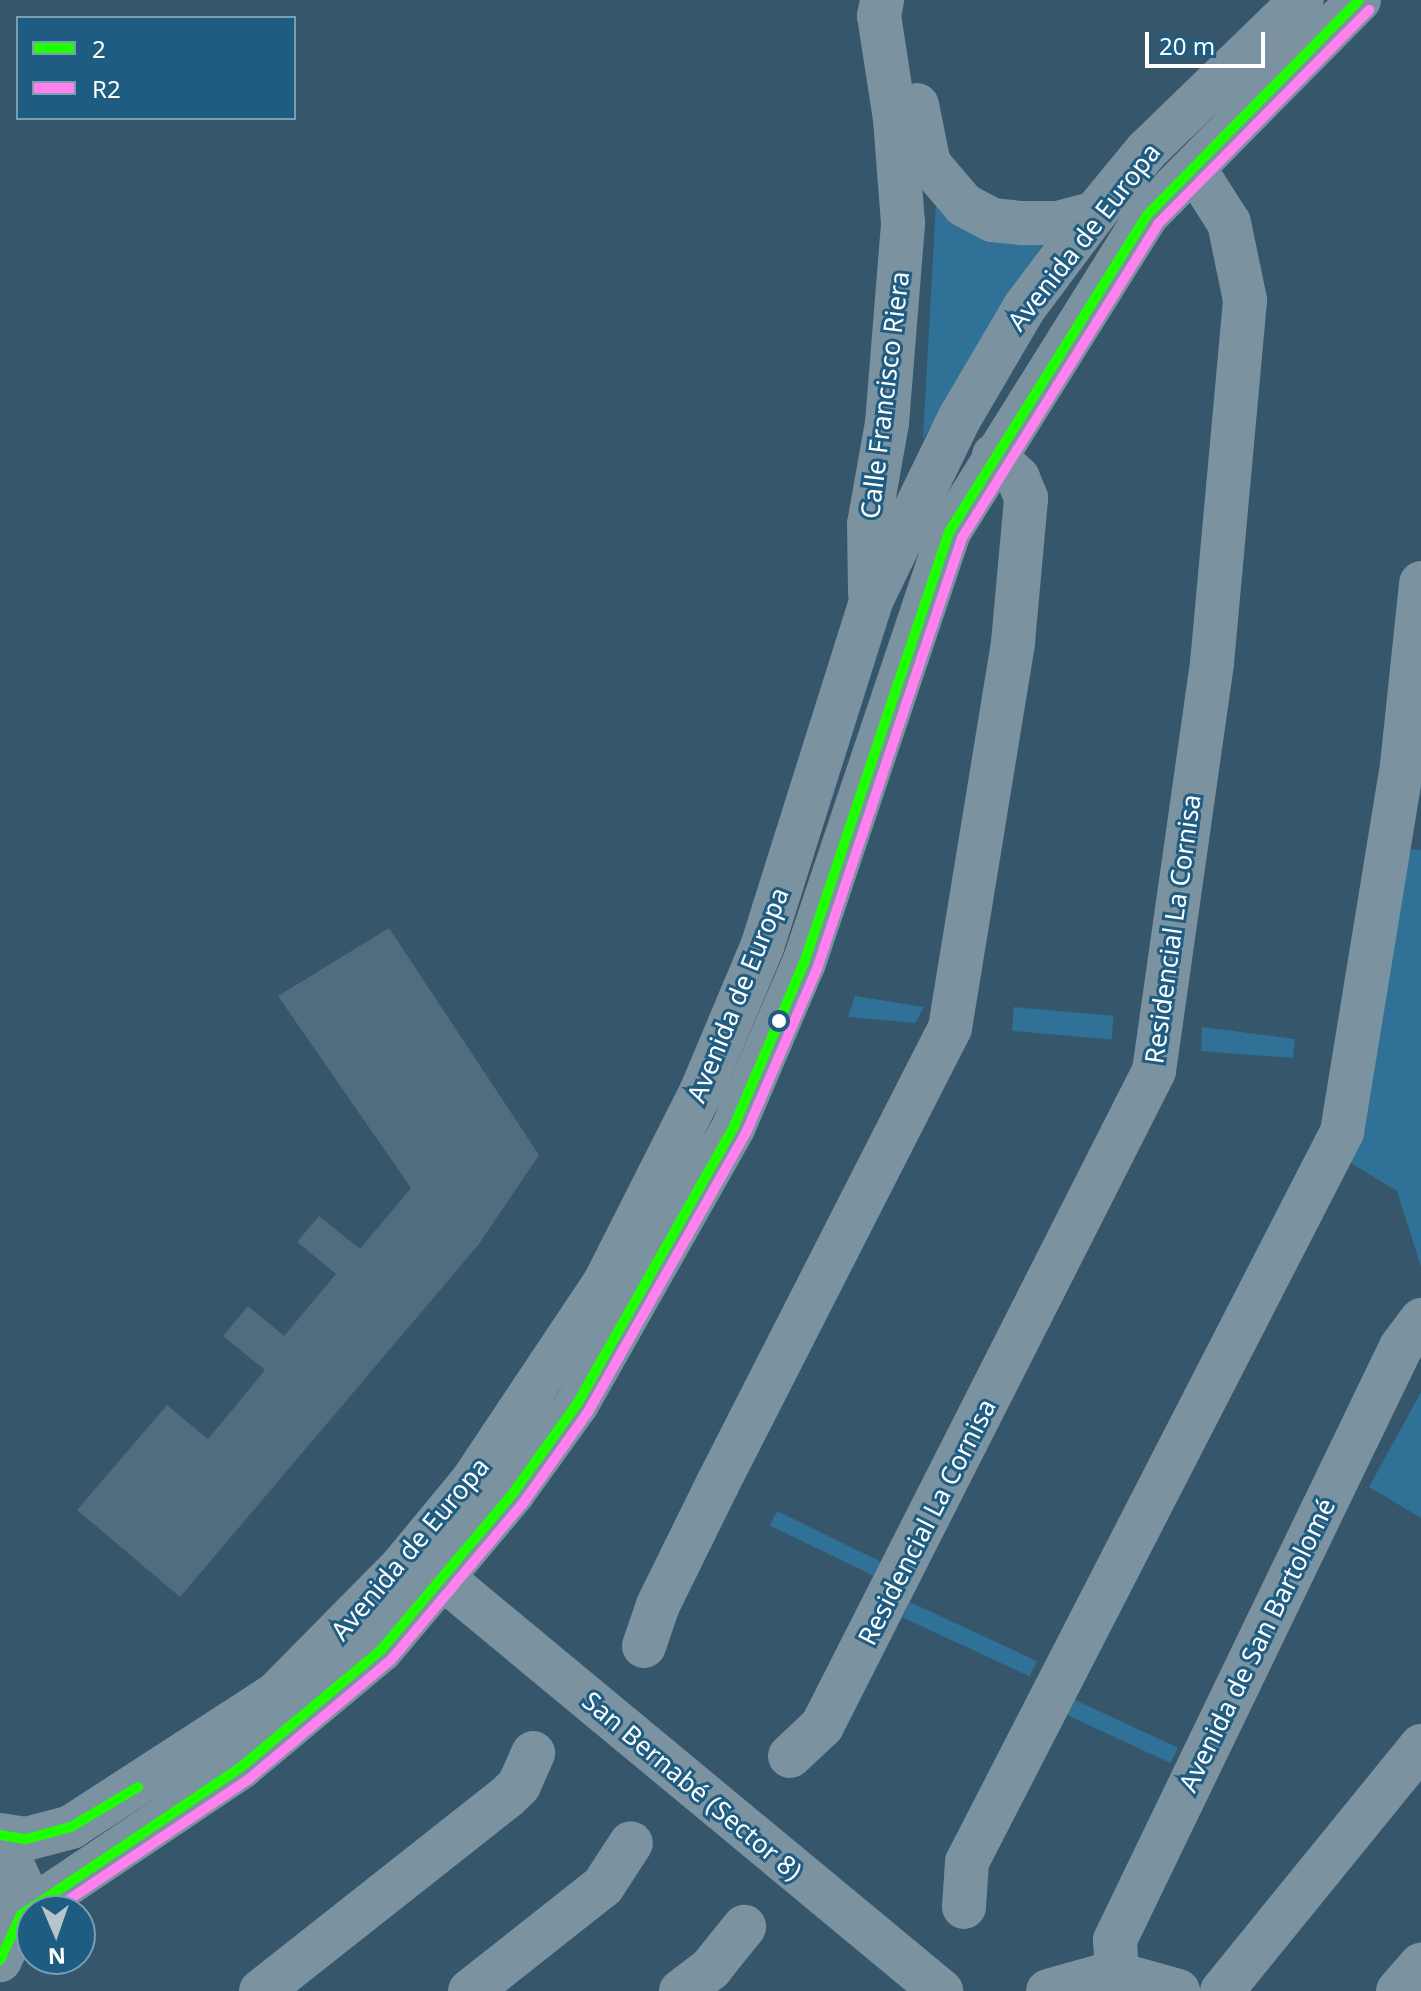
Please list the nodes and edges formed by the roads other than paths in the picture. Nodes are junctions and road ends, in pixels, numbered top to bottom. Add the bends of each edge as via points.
1 (882, 0) edge
2 (894, 0) edge
3 (1302, 0) edge
4 (1359, 0) edge
5 (1194, 168) junction
6 (1095, 213) junction
7 (994, 456) junction
8 (1421, 583) edge
9 (871, 601) junction
10 (1421, 1320) edge
11 (444, 1579) junction
12 (644, 1646) dead end
13 (1421, 1746) edge
14 (533, 1753) dead end
15 (790, 1756) dead end
16 (0, 1836) edge
17 (631, 1843) dead end
18 (22, 1895) edge
19 (51, 1895) edge
20 (964, 1907) dead end
21 (16, 1926) edge
22 (744, 1927) dead end
23 (0, 1960) edge
24 (1421, 1965) edge
25 (1117, 1977) junction
26 (261, 1991) edge
27 (470, 1991) edge
28 (681, 1991) edge
29 (941, 1991) edge
30 (1048, 1991) edge
31 (1178, 1991) edge
32 (1222, 1991) edge
33 (1398, 1991) edge

1 - 9 street, Calle Francisco Riera via 879,16 895,119 903,223 887,423 869,524
2 - 6 street via 906,16 929,164 964,205 992,220 1022,223 1058,223
3 - 6 street, Avenida de Europa via 1146,151
4 - 5 street, Avenida de Europa
5 - 7 street, Avenida de Europa via 1147,215
5 - 15 street, Residencial La Cornisa via 1229,223 1245,300 1212,663 1154,1071 822,1726
6 - 9 street, Avenida de Europa via 1024,308 959,419
7 - 11 street, Avenida de Europa via 949,532 804,963 734,1126 577,1404
7 - 12 street via 1018,478 1026,498 1013,642 950,1028 697,1525
8 - 20 street via 1402,765 1342,1132 967,1862
9 - 16 street, Avenida de Europa via 762,947 701,1092 605,1282 473,1480 403,1565 276,1694 71,1827 26,1839
10 - 25 street, Avenida de San Bartolomé via 1401,1347 1115,1940
11 - 19 street, Avenida de Europa via 381,1650 315,1709 241,1767
11 - 29 street, San Bernabé (Sector 8)
13 - 32 street
14 - 26 street via 519,1785 507,1797
16 - 18 street
17 - 27 street via 603,1886
21 - 23 street
22 - 28 street via 711,1968
24 - 33 street
25 - 30 street via 1067,1983
25 - 31 street

